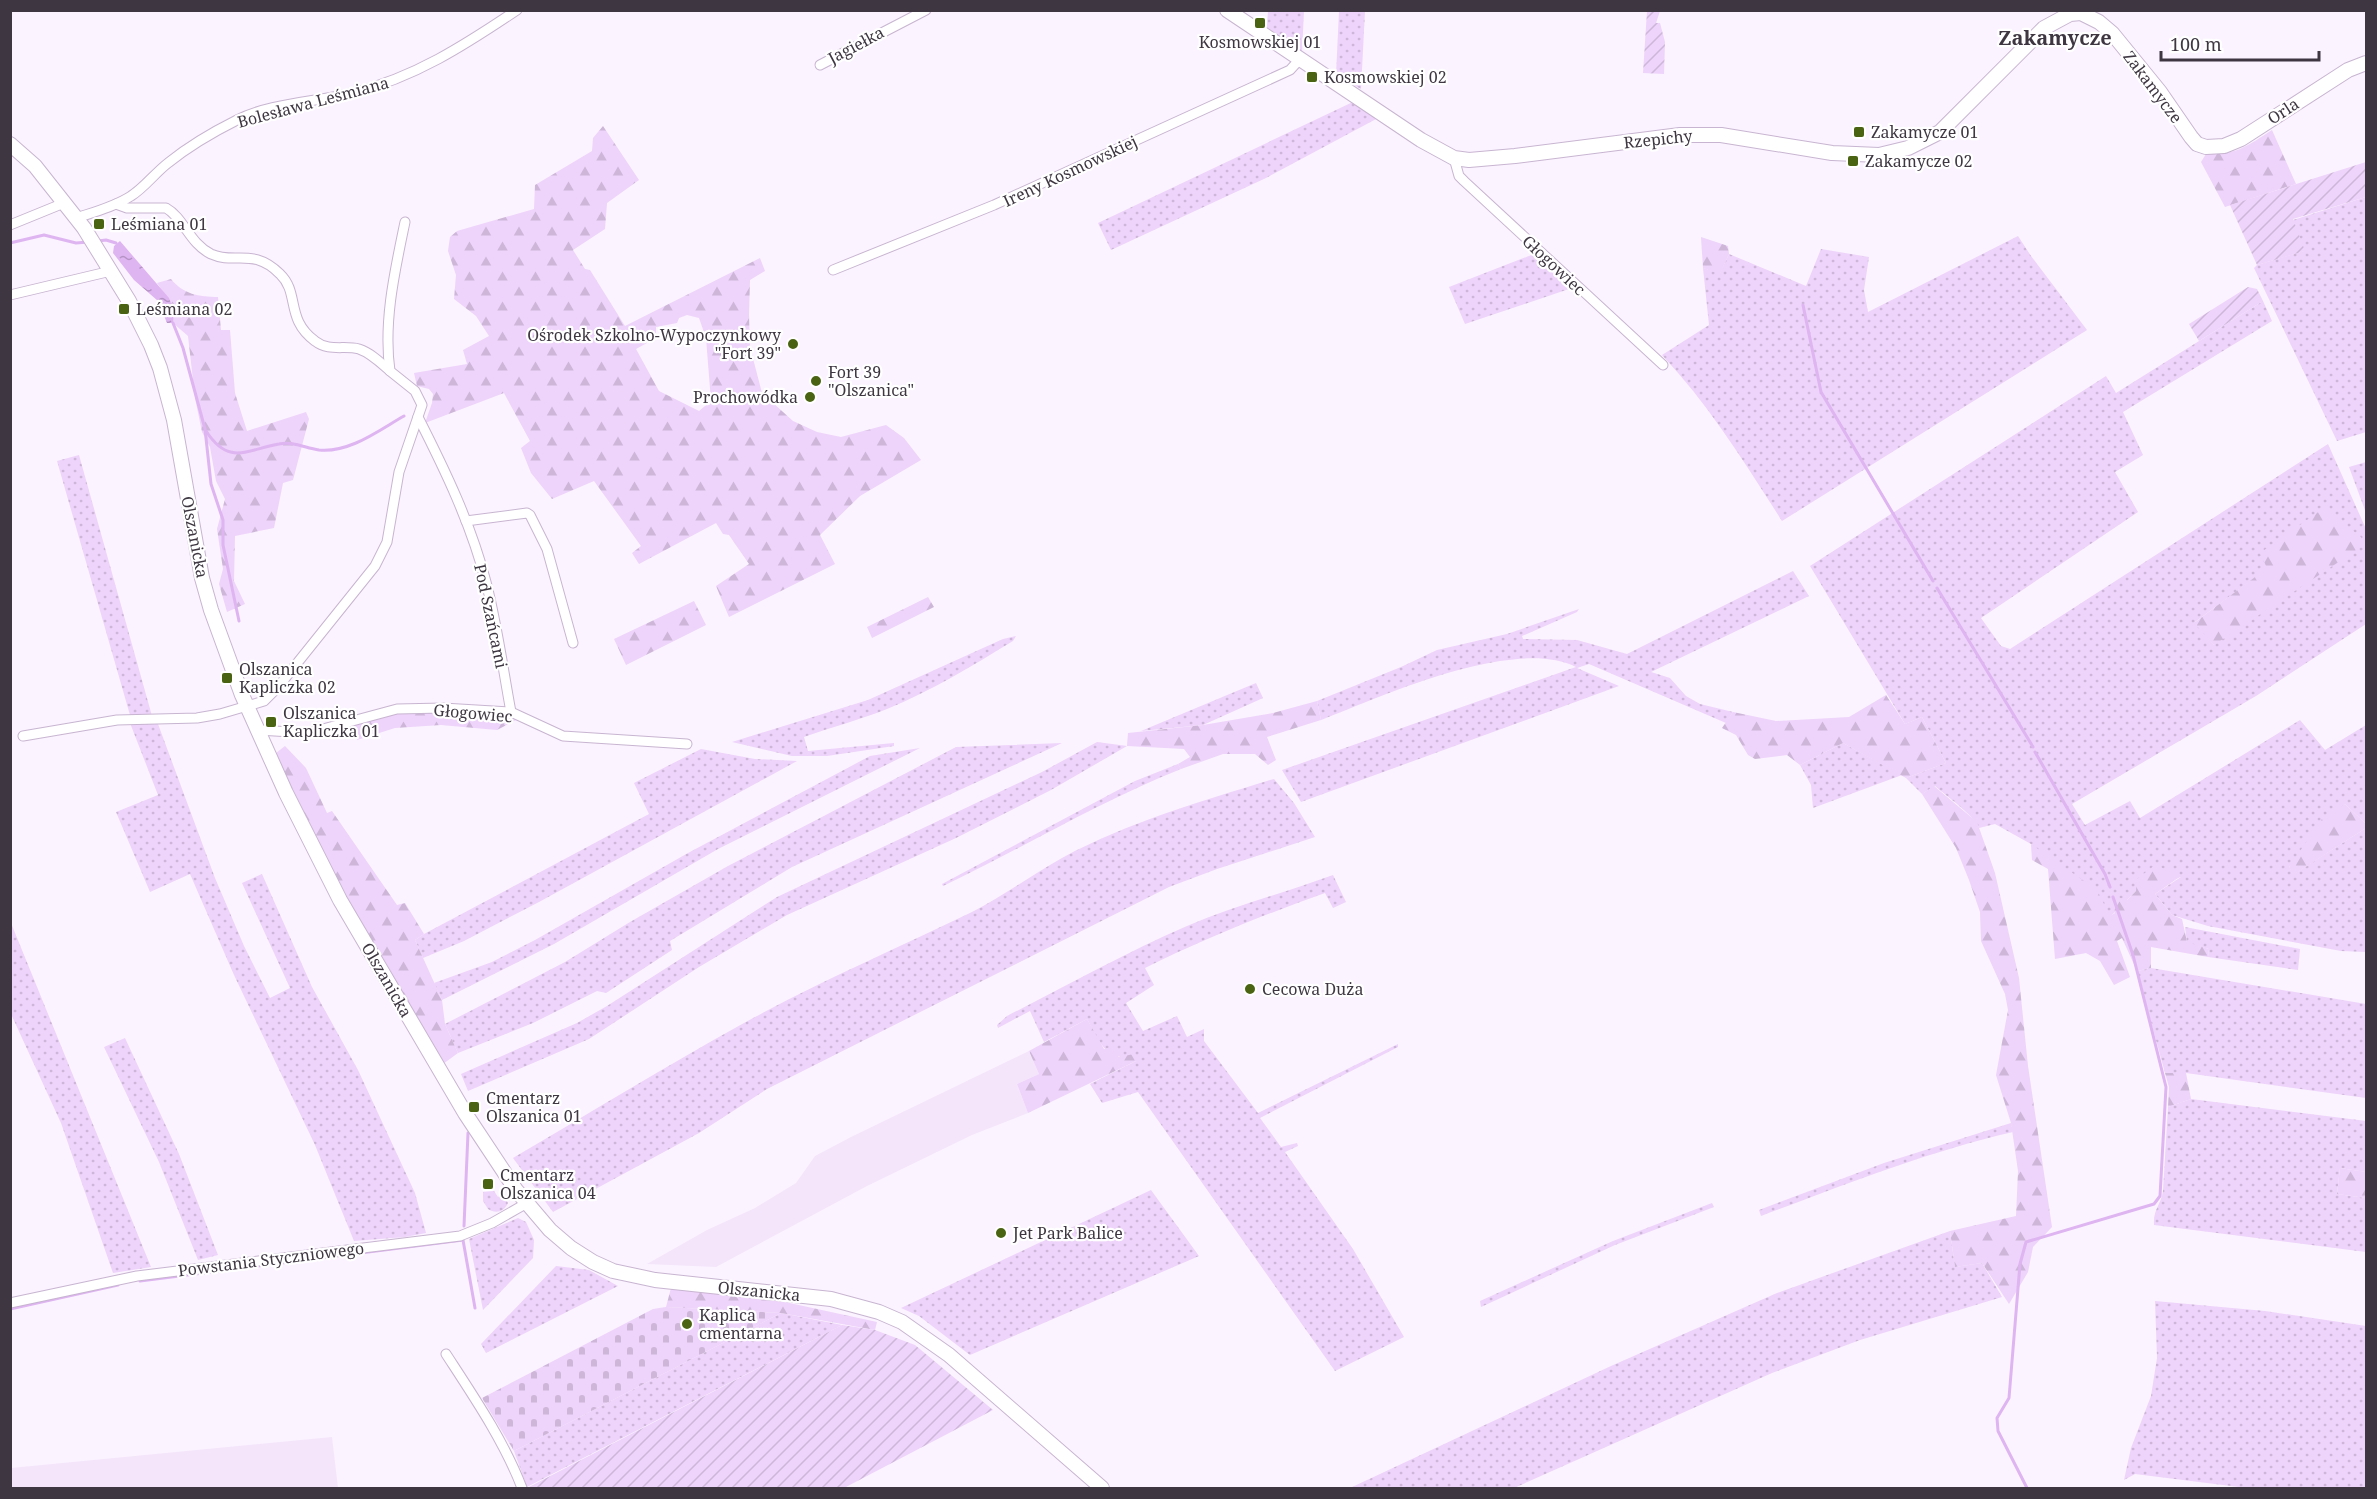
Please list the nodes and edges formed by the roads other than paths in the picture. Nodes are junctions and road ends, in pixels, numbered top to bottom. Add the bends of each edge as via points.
1 (518, 10) edge
2 (926, 10) edge
3 (1227, 10) edge
4 (2081, 12) edge
5 (1300, 58) junction
6 (2367, 63) edge
7 (820, 65) dead end
8 (10, 144) edge
9 (2197, 144) joint
10 (1454, 158) junction
11 (64, 203) junction
12 (116, 204) junction
13 (76, 218) junction
14 (405, 222) dead end
15 (10, 225) edge
16 (833, 270) dead end
17 (111, 271) junction
18 (10, 295) edge
19 (1663, 365) dead end
20 (390, 370) junction
21 (418, 417) junction
22 (466, 521) junction
23 (573, 643) dead end
24 (247, 707) junction
25 (511, 712) junction
26 (258, 730) junction
27 (23, 736) dead end
28 (687, 744) dead end
29 (527, 1203) junction
30 (10, 1303) edge
31 (446, 1354) dead end
32 (522, 1488) edge
33 (1102, 1488) edge

1 - 12 street, Bolesława Leśmiana via 457,50 395,80 239,118 192,145 133,195
2 - 7 street, Jagiełka
3 - 5 street, Rzepichy
4 - 9 street, Zakamycze via 2112,33
4 - 10 street, Rzepichy via 2063,16 2044,28 1950,124 1898,152 1848,155 1721,135 1680,135 1484,160
5 - 10 street, Rzepichy
5 - 16 street, Ireny Kosmowskiej via 1290,70 1071,171
6 - 9 street, Orla via 2348,70 2230,144
8 - 11 street, Olszanicka
10 - 19 street, Głogowiec via 1464,181
11 - 13 street, Olszanicka
11 - 15 street
12 - 13 street
12 - 20 street via 170,210 192,239 211,254 254,258 281,274 288,285 297,322 306,334 324,346 363,351
13 - 17 street, Olszanicka
14 - 20 street via 387,334
17 - 18 street
17 - 24 street, Olszanicka via 151,345 166,386 202,578 224,651
20 - 21 street via 415,392 422,405
21 - 22 street, Pod Szańcami
21 - 24 street via 399,472 387,542 375,566 278,687 264,701
22 - 23 street via 530,515 547,549
22 - 25 street, Pod Szańcami via 486,582
24 - 26 street, Olszanicka
24 - 27 street via 197,717 117,720
25 - 26 street, Głogowiec via 397,709 308,733
25 - 28 street, Głogowiec via 562,736
26 - 29 street, Olszanicka via 340,900 484,1143
29 - 30 street, Powstania Styczniowego via 460,1236 136,1276
29 - 33 street, Olszanicka via 571,1248 613,1271 655,1280 831,1299 902,1322 949,1355
31 - 32 street via 476,1399

